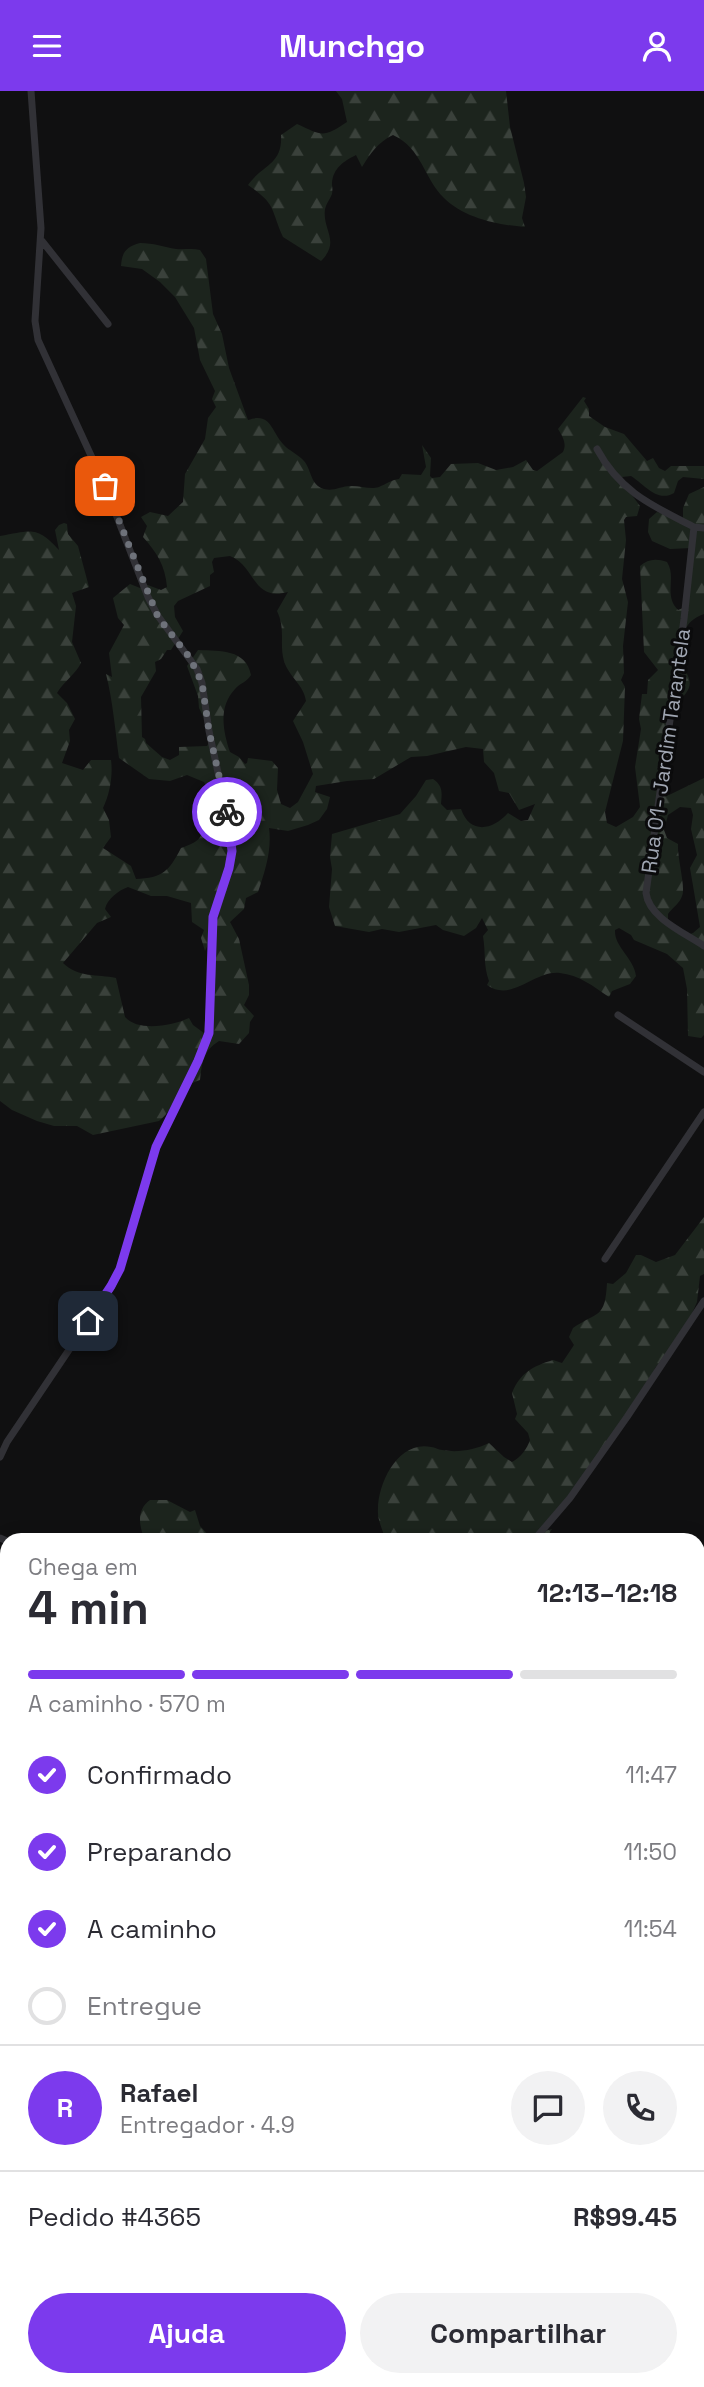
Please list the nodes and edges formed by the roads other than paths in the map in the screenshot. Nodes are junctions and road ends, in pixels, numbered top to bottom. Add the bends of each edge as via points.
1 (32, 91) edge
2 (41, 240) junction
3 (108, 324) dead end
4 (597, 449) dead end
5 (694, 527) junction
6 (704, 528) edge
7 (704, 946) edge
8 (618, 1015) dead end
9 (704, 1072) edge
10 (704, 1112) edge
11 (605, 1259) dead end
12 (704, 1300) edge
13 (0, 1457) edge
14 (540, 1533) edge

1 - 2 street
2 - 3 street
2 - 13 street via 35,321 38,340 105,486 148,597 200,676 232,851 213,917 207,1041 156,1147 120,1269
4 - 5 street via 611,473 634,494
5 - 6 street
5 - 7 street, Rua 01- Jardim Tarantela via 646,893 658,915
8 - 9 street
10 - 11 street
12 - 14 street via 570,1498

